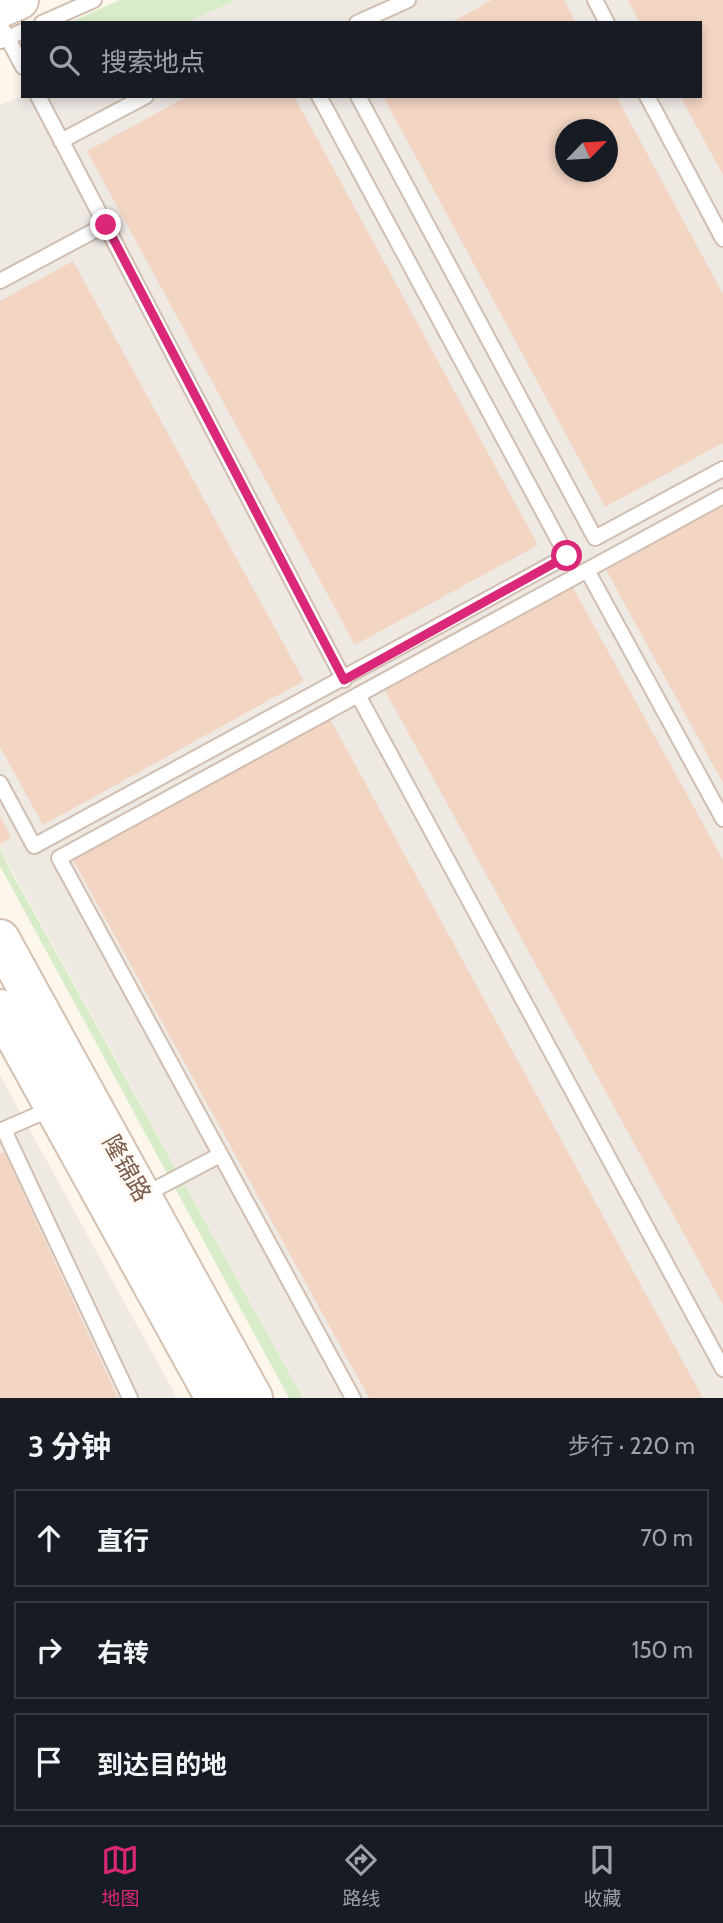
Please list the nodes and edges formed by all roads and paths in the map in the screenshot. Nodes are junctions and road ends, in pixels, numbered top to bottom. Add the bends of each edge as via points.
1 (19, 0) edge
2 (94, 0) edge
3 (408, 0) edge
4 (595, 0) edge
5 (47, 21) edge
6 (361, 21) edge
7 (606, 21) edge
8 (0, 24) edge
9 (3, 29) edge
10 (21, 31) edge
11 (21, 63) edge
12 (39, 98) edge
13 (142, 98) edge
14 (320, 98) edge
15 (359, 98) edge
16 (648, 98) edge
17 (61, 141) junction
18 (106, 225) junction
19 (723, 239) edge
20 (0, 281) edge
21 (723, 469) edge
22 (723, 496) edge
23 (587, 570) junction
24 (344, 680) junction
25 (358, 695) junction
26 (0, 783) edge
27 (723, 819) edge
28 (0, 939) edge
29 (0, 1009) edge
30 (55, 1107) junction
31 (2, 1130) edge
32 (220, 1155) junction
33 (142, 1196) junction
34 (723, 1369) edge
35 (130, 1398) edge
36 (215, 1398) edge
37 (253, 1398) edge
38 (353, 1398) edge

1 - 9 main road
2 - 5 lane
3 - 6 lane
4 - 7 lane
8 - 9 lane
9 - 10 lane
9 - 11 lane
12 - 17 lane
13 - 17 lane
14 - 24 lane via 567,556
15 - 21 lane via 595,538
16 - 19 lane
17 - 18 lane
18 - 20 lane
18 - 24 lane
22 - 23 lane
23 - 25 lane
23 - 27 lane
24 - 26 lane via 34,846
25 - 32 lane via 59,858
25 - 34 lane
28 - 33 main road, 隆锦路
29 - 30 main road, 隆锦路
30 - 31 lane
30 - 36 main road, 隆锦路
31 - 35 lane
32 - 33 lane
32 - 38 lane
33 - 37 main road, 隆锦路

